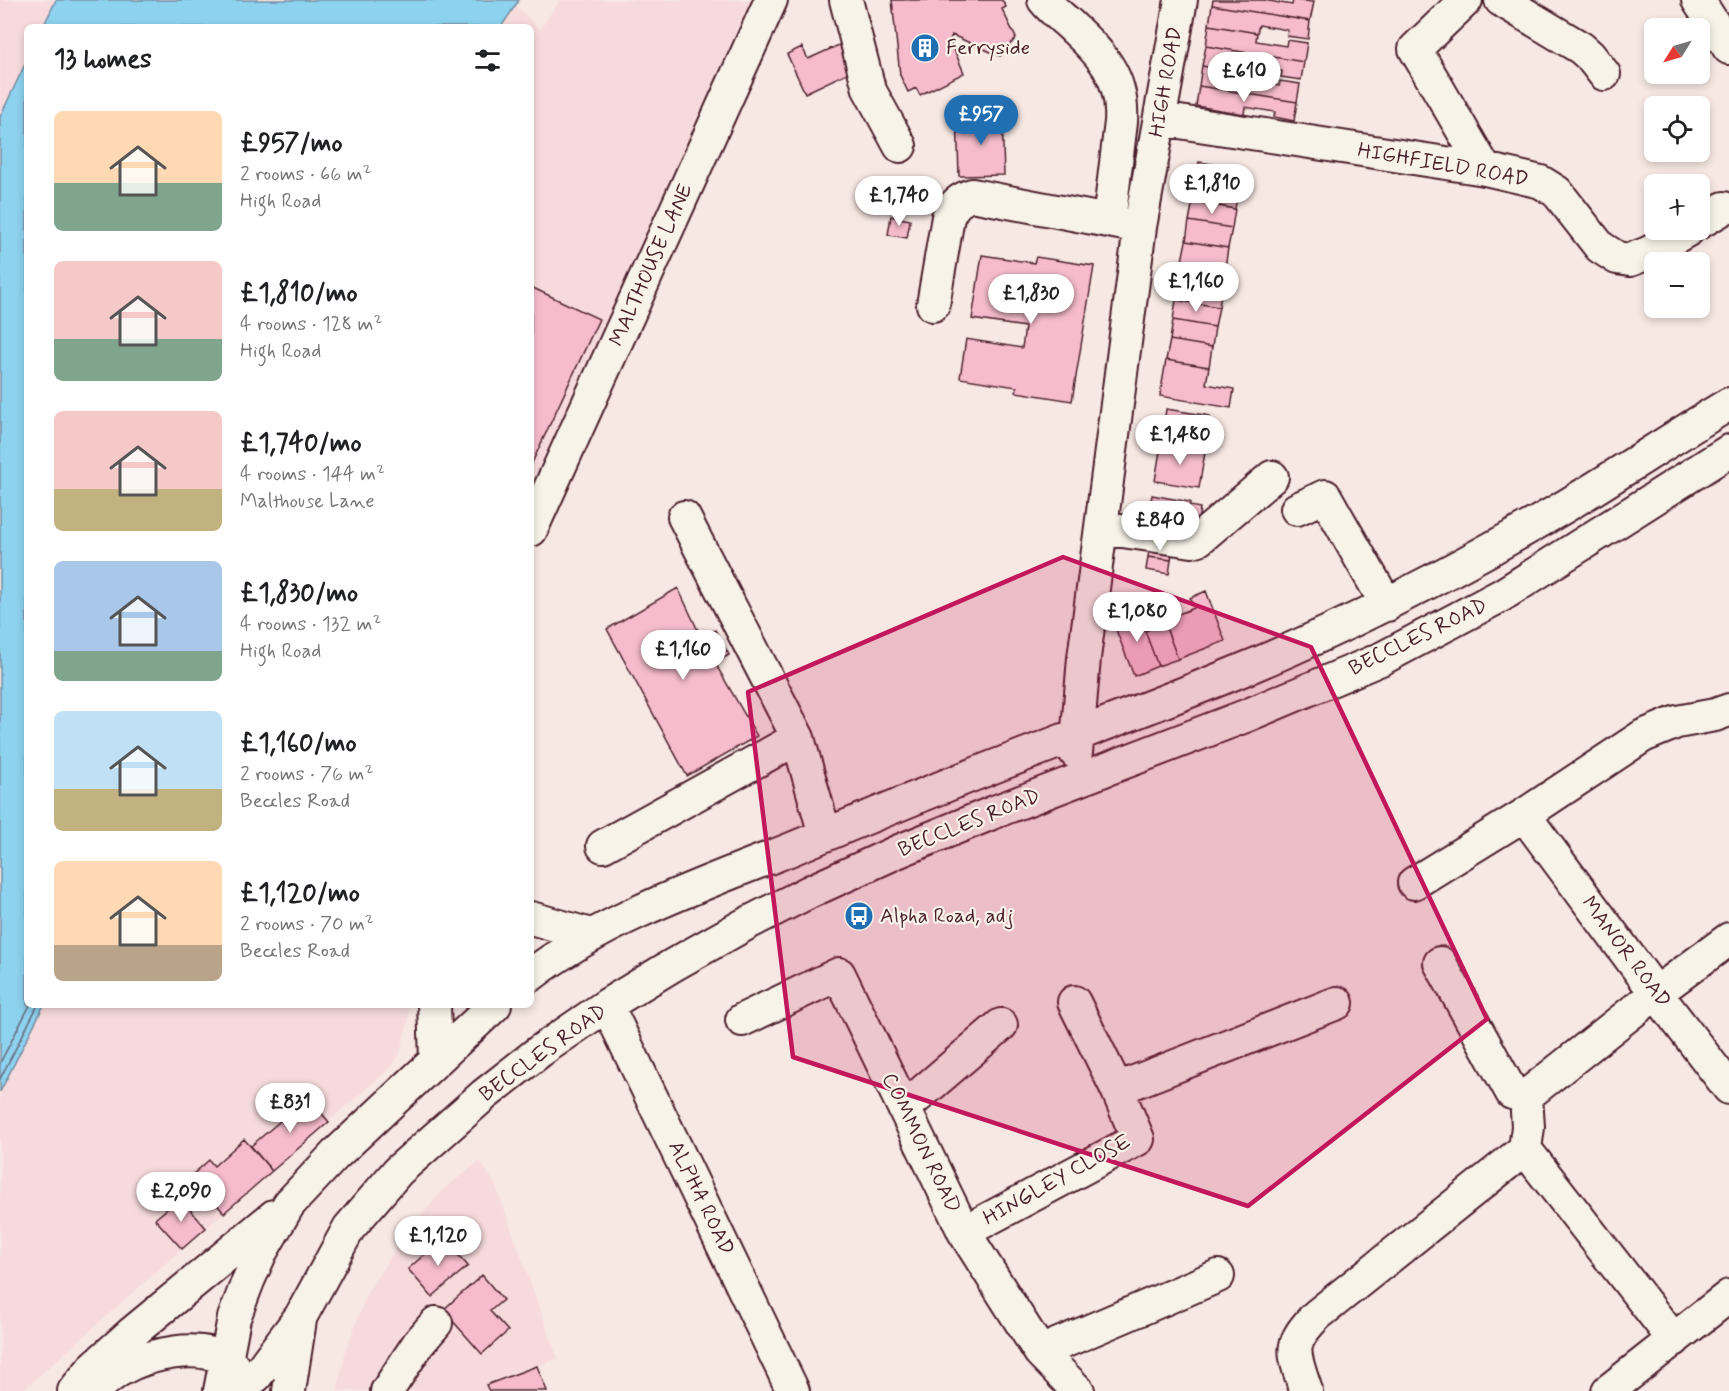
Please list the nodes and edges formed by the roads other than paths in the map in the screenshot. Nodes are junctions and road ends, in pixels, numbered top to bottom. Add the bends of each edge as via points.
1 (771, 0) edge
2 (846, 0) edge
3 (1044, 0) edge
4 (1181, 0) edge
5 (1466, 0) edge
6 (1501, 0) edge
7 (1698, 0) edge
8 (1729, 48) edge
9 (1604, 74) dead end
10 (1160, 119) junction
11 (900, 146) dead end
12 (1485, 169) junction
13 (1109, 221) junction
14 (1140, 226) junction
15 (1671, 240) edge
16 (933, 305) dead end
17 (1729, 404) edge
18 (1729, 451) edge
19 (1272, 477) dead end
20 (1297, 509) dead end
21 (684, 517) dead end
22 (534, 523) edge
23 (1101, 528) junction
24 (1387, 605) junction
25 (1729, 710) edge
26 (1076, 735) junction
27 (798, 738) junction
28 (1075, 781) junction
29 (1524, 815) junction
30 (825, 835) junction
31 (603, 846) dead end
32 (1414, 883) dead end
33 (534, 919) edge
34 (591, 935) junction
35 (1729, 939) edge
36 (1440, 963) dead end
37 (534, 973) edge
38 (1656, 993) junction
39 (1074, 1002) dead end
40 (1336, 1002) dead end
41 (607, 1005) junction
42 (434, 1008) edge
43 (492, 1008) edge
44 (742, 1020) dead end
45 (1002, 1026) dead end
46 (436, 1059) junction
47 (1729, 1088) edge
48 (1117, 1089) junction
49 (1526, 1096) junction
50 (904, 1108) junction
51 (1525, 1149) junction
52 (289, 1204) junction
53 (964, 1232) junction
54 (1218, 1276) dead end
55 (1729, 1296) edge
56 (301, 1316) junction
57 (436, 1323) dead end
58 (1674, 1340) junction
59 (1040, 1352) junction
60 (226, 1360) junction
61 (240, 1389) edge
62 (74, 1391) edge
63 (92, 1391) edge
64 (289, 1391) edge
65 (387, 1391) edge
66 (793, 1391) edge
67 (1078, 1391) edge
68 (1306, 1391) edge
69 (1608, 1391) edge

1 - 22 street, MALTHOUSE LANE
2 - 11 street via 869,89
3 - 13 street via 1097,50 1119,87 1121,122
4 - 10 street, HIGH ROAD
5 - 12 street via 1415,49
6 - 9 street via 1581,48
7 - 8 street
10 - 12 street, HIGHFIELD ROAD
10 - 14 street, HIGH ROAD
12 - 15 street, HIGHFIELD ROAD via 1541,182 1557,192 1600,247 1617,258 1630,260
13 - 14 street
13 - 16 street via 966,197 952,207 948,217
14 - 23 street, HIGH ROAD
17 - 24 street, BECCLES ROAD via 1562,508
18 - 28 street, BECCLES ROAD via 1502,596 1381,659
19 - 23 street via 1199,539
20 - 24 street via 1325,496
21 - 27 street
23 - 26 street, HIGH ROAD
24 - 26 street, BECCLES ROAD via 1318,638
25 - 29 street via 1677,722 1643,736
26 - 28 street, HIGH ROAD
26 - 30 street, BECCLES ROAD
27 - 30 street
27 - 31 street
28 - 41 street, BECCLES ROAD via 809,892 704,947
29 - 32 street
29 - 38 street, MANOR ROAD
30 - 34 street, BECCLES ROAD
33 - 34 street
34 - 37 street, BECCLES ROAD
35 - 38 street
36 - 49 street via 1512,1093
38 - 47 street, MANOR ROAD
38 - 49 street
39 - 48 street, HINGLEY CLOSE
40 - 48 street
41 - 56 street, BECCLES ROAD via 530,1058 398,1171 349,1228
41 - 66 street, ALPHA ROAD
42 - 46 street
43 - 46 street
44 - 50 street, COMMON ROAD via 839,974
45 - 50 street
46 - 52 street
48 - 53 street, HINGLEY CLOSE via 1138,1139
49 - 51 street
50 - 53 street, COMMON ROAD
51 - 58 street
51 - 68 street via 1304,1328 1296,1342 1295,1356
52 - 60 street via 248,1281 234,1318
52 - 62 street via 132,1333
53 - 59 street, COMMON ROAD
54 - 59 street
55 - 58 street
56 - 61 street via 256,1376
56 - 64 street
57 - 65 street
58 - 69 street
59 - 67 street, COMMON ROAD
60 - 61 street
60 - 63 street via 206,1353 150,1356 120,1369

